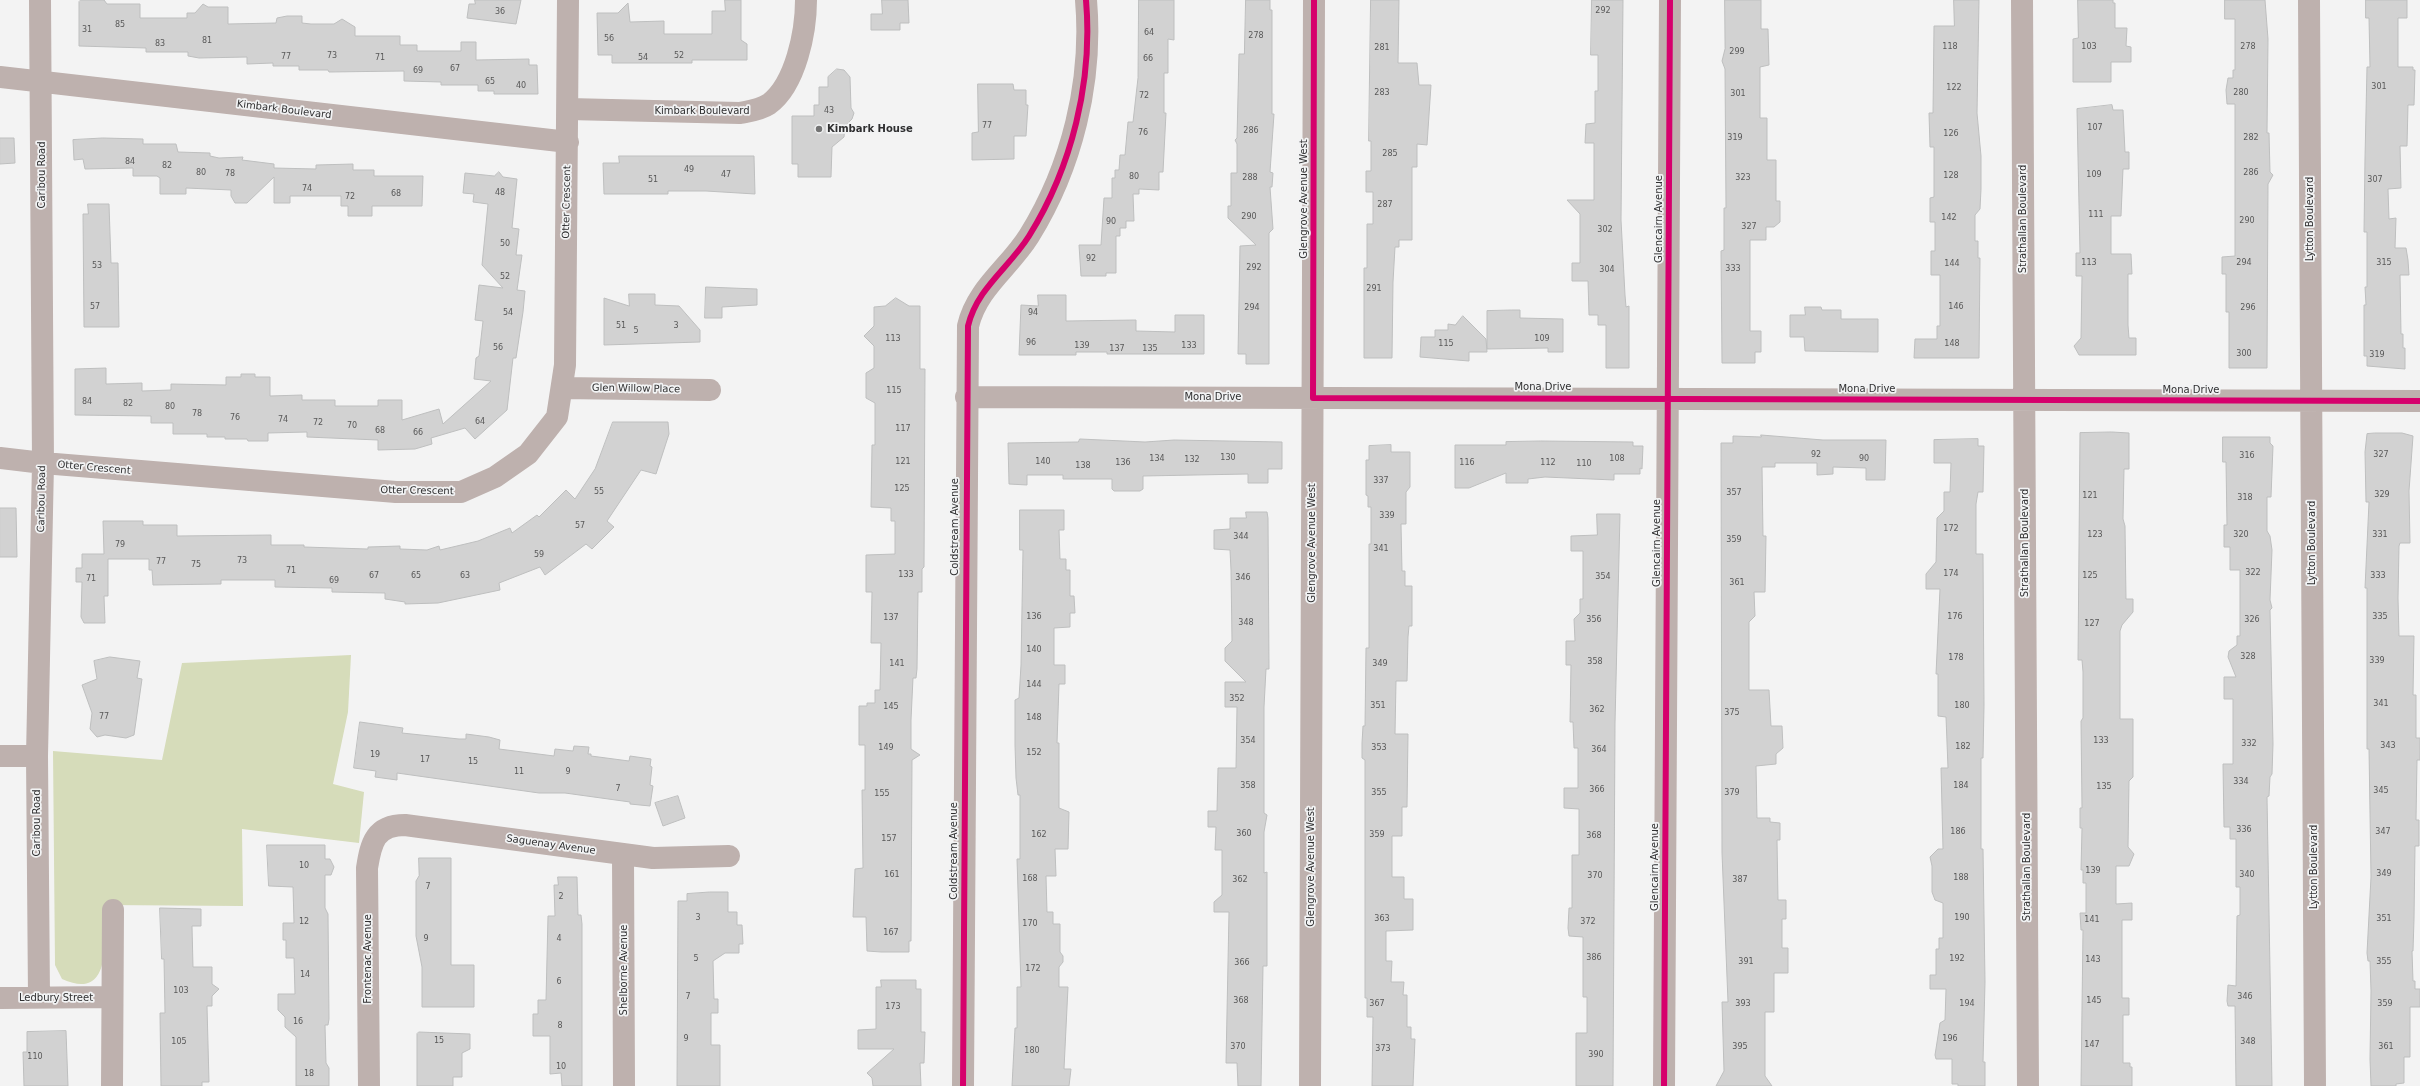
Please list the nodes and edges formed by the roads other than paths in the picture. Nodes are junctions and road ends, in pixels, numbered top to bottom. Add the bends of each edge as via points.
1 (40, 0) edge
2 (568, 0) edge
3 (806, 0) edge
4 (1086, 0) edge
5 (1314, 0) edge
6 (1670, 0) edge
7 (2022, 0) edge
8 (2309, 0) edge
9 (0, 77) edge
10 (42, 82) junction
11 (568, 109) junction
12 (568, 142) junction
13 (562, 388) junction
14 (710, 390) dead end
15 (966, 397) junction
16 (1668, 397) junction
17 (1313, 398) junction
18 (2024, 399) junction
19 (2311, 401) junction
20 (2420, 401) edge
21 (0, 458) edge
22 (43, 464) junction
23 (0, 756) edge
24 (37, 756) junction
25 (377, 834) joint
26 (623, 855) junction
27 (728, 856) dead end
28 (113, 910) dead end
29 (39, 997) junction
30 (112, 997) junction
31 (0, 998) edge
32 (112, 1086) edge
33 (369, 1086) edge
34 (624, 1086) edge
35 (963, 1086) edge
36 (1310, 1086) edge
37 (1664, 1086) edge
38 (2028, 1086) edge
39 (2315, 1086) edge

1 - 10 street, Caribou Road
2 - 11 street, Otter Crescent
3 - 11 street, Kimbark Boulevard via 802,44 794,65 770,103 756,111 740,113
4 - 15 street, Coldstream Avenue via 1087,58 1073,135 1047,204 1028,238 983,292 972,310 967,330
5 - 17 street, Glengrove Avenue West
6 - 16 street, Glencairn Avenue
7 - 18 street, Strathallan Boulevard
8 - 19 street, Lytton Boulevard
9 - 10 street, Kimbark Boulevard
10 - 12 street, Kimbark Boulevard
10 - 22 street, Caribou Road
11 - 12 street, Otter Crescent
12 - 13 street, Otter Crescent via 565,365
13 - 14 street, Glen Willow Place
13 - 22 street, Otter Crescent via 557,417 528,454 495,477 461,492 396,492
15 - 17 street, Mona Drive
15 - 35 street, Coldstream Avenue
16 - 17 street, Mona Drive
16 - 18 street, Mona Drive
16 - 37 street, Glencairn Avenue
17 - 36 street, Glengrove Avenue West
18 - 19 street, Mona Drive
18 - 38 street, Strathallan Boulevard
19 - 20 street, Mona Drive
19 - 39 street, Lytton Boulevard
21 - 22 street, Otter Crescent
22 - 24 street, Caribou Road
23 - 24 street
24 - 29 street, Caribou Road
25 - 26 street, Saguenay Avenue via 384,828 404,825
25 - 33 street, Frontenac Avenue via 369,854 368,868
26 - 27 street, Saguenay Avenue via 653,858
26 - 34 street, Shelborne Avenue
28 - 30 street
29 - 30 street, Ledbury Street
29 - 31 street, Ledbury Street
30 - 32 street

